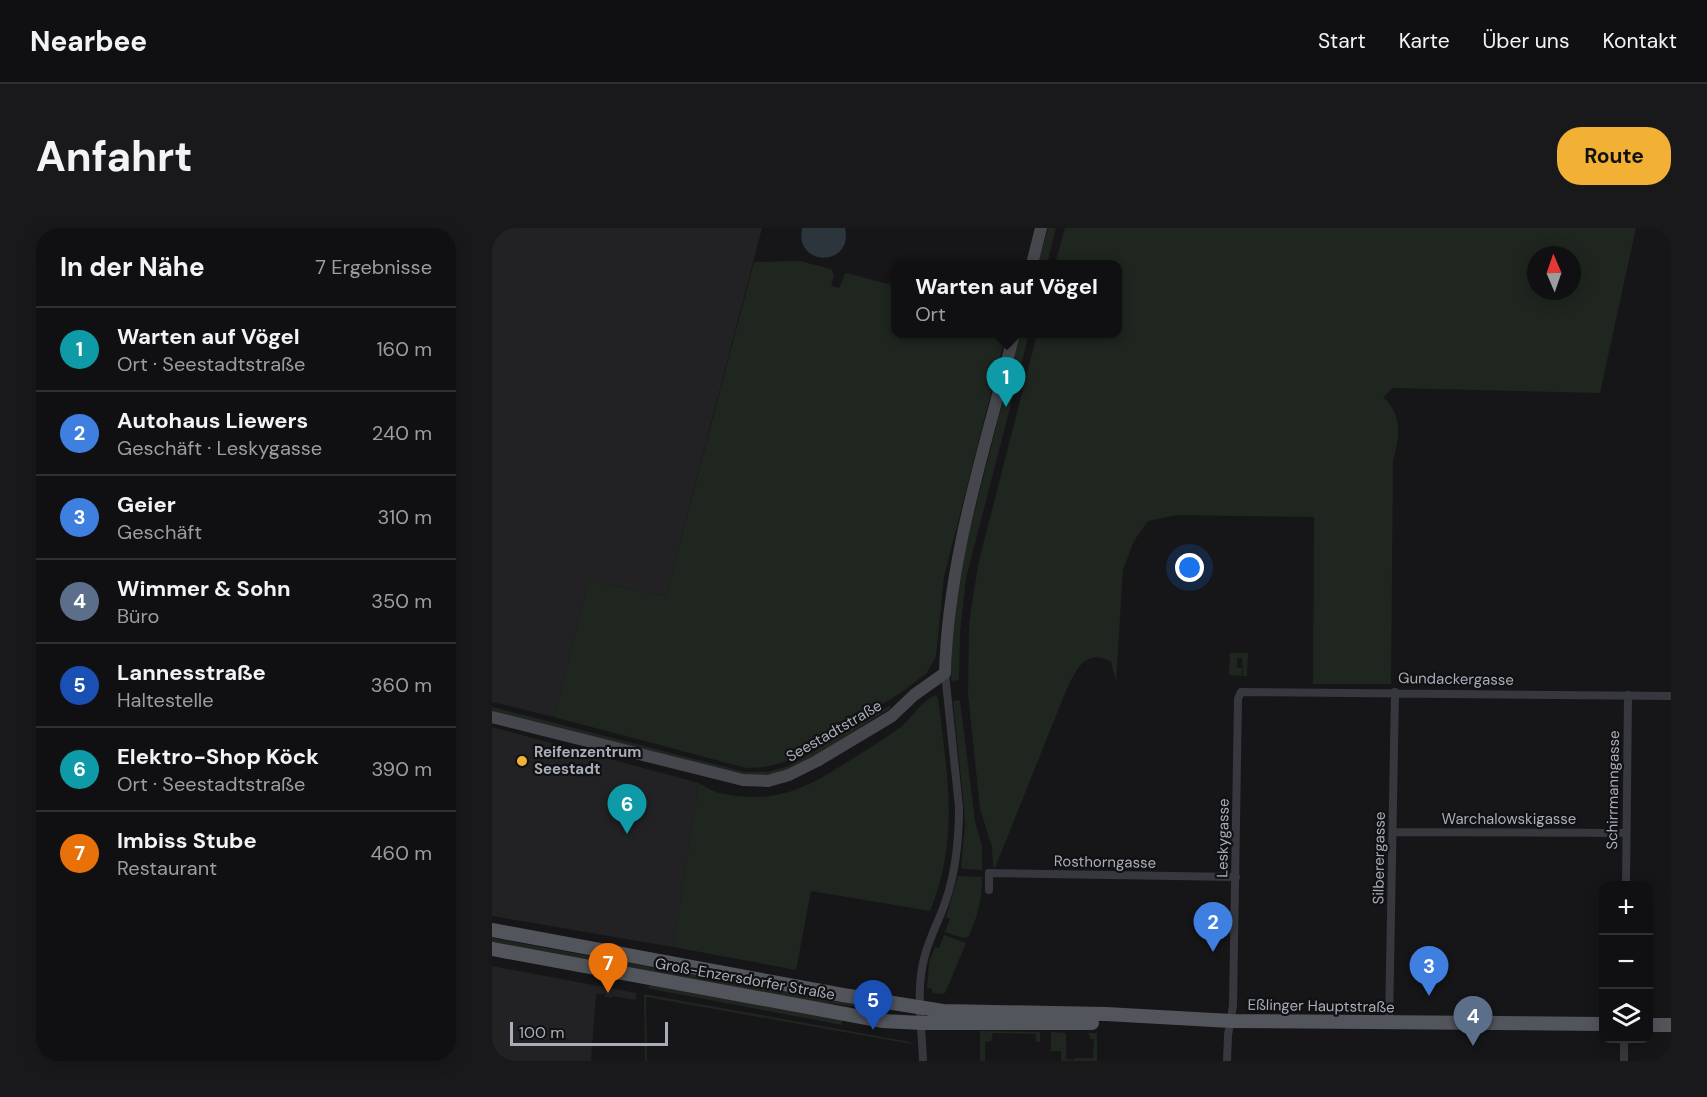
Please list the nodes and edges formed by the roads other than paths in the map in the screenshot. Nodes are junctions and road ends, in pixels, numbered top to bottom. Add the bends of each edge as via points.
1 (1041, 228) edge
2 (1033, 260) edge
3 (1013, 338) edge
4 (945, 674) junction
5 (1241, 692) joint
6 (1395, 692) junction
7 (1628, 695) junction
8 (1671, 696) edge
9 (492, 717) edge
10 (1393, 832) junction
11 (1626, 834) junction
12 (1236, 877) junction
13 (1626, 881) edge
14 (988, 890) dead end
15 (492, 930) edge
16 (492, 949) edge
17 (920, 1007) junction
18 (1145, 1018) junction
19 (1231, 1021) junction
20 (922, 1023) junction
21 (1389, 1024) junction
22 (1599, 1024) edge
23 (1653, 1025) edge
24 (1671, 1025) edge
25 (1624, 1043) edge
26 (922, 1061) edge
27 (1227, 1061) edge
28 (1624, 1061) edge

1 - 2 street
3 - 4 street via 954,576
4 - 9 street, Seestadtstraße via 891,716 826,756 768,781 743,780
4 - 17 street via 959,807 958,844 954,873 925,956
5 - 6 street, Gundackergasse
5 - 12 street, Leskygasse
6 - 7 street, Gundackergasse
6 - 10 street, Silberergasse
7 - 8 street, Gundackergasse
7 - 11 street, Schirrmanngasse
10 - 11 street, Warchalowskigasse
10 - 21 street, Silberergasse
11 - 13 street, Schirrmanngasse
12 - 14 street, Rosthorngasse via 989,873
12 - 19 street, Leskygasse
15 - 17 main road, Groß-Enzersdorfer Straße
16 - 20 main road, Groß-Enzersdorfer Straße via 874,1020
17 - 18 main road, Eßlinger Hauptstraße
17 - 20 street
18 - 19 main road, Eßlinger Hauptstraße
18 - 20 main road, Eßlinger Hauptstraße via 1097,1023
19 - 21 main road, Eßlinger Hauptstraße
19 - 27 street, Leskygasse
20 - 26 street
21 - 22 main road, Eßlinger Hauptstraße
23 - 24 main road
25 - 28 street

